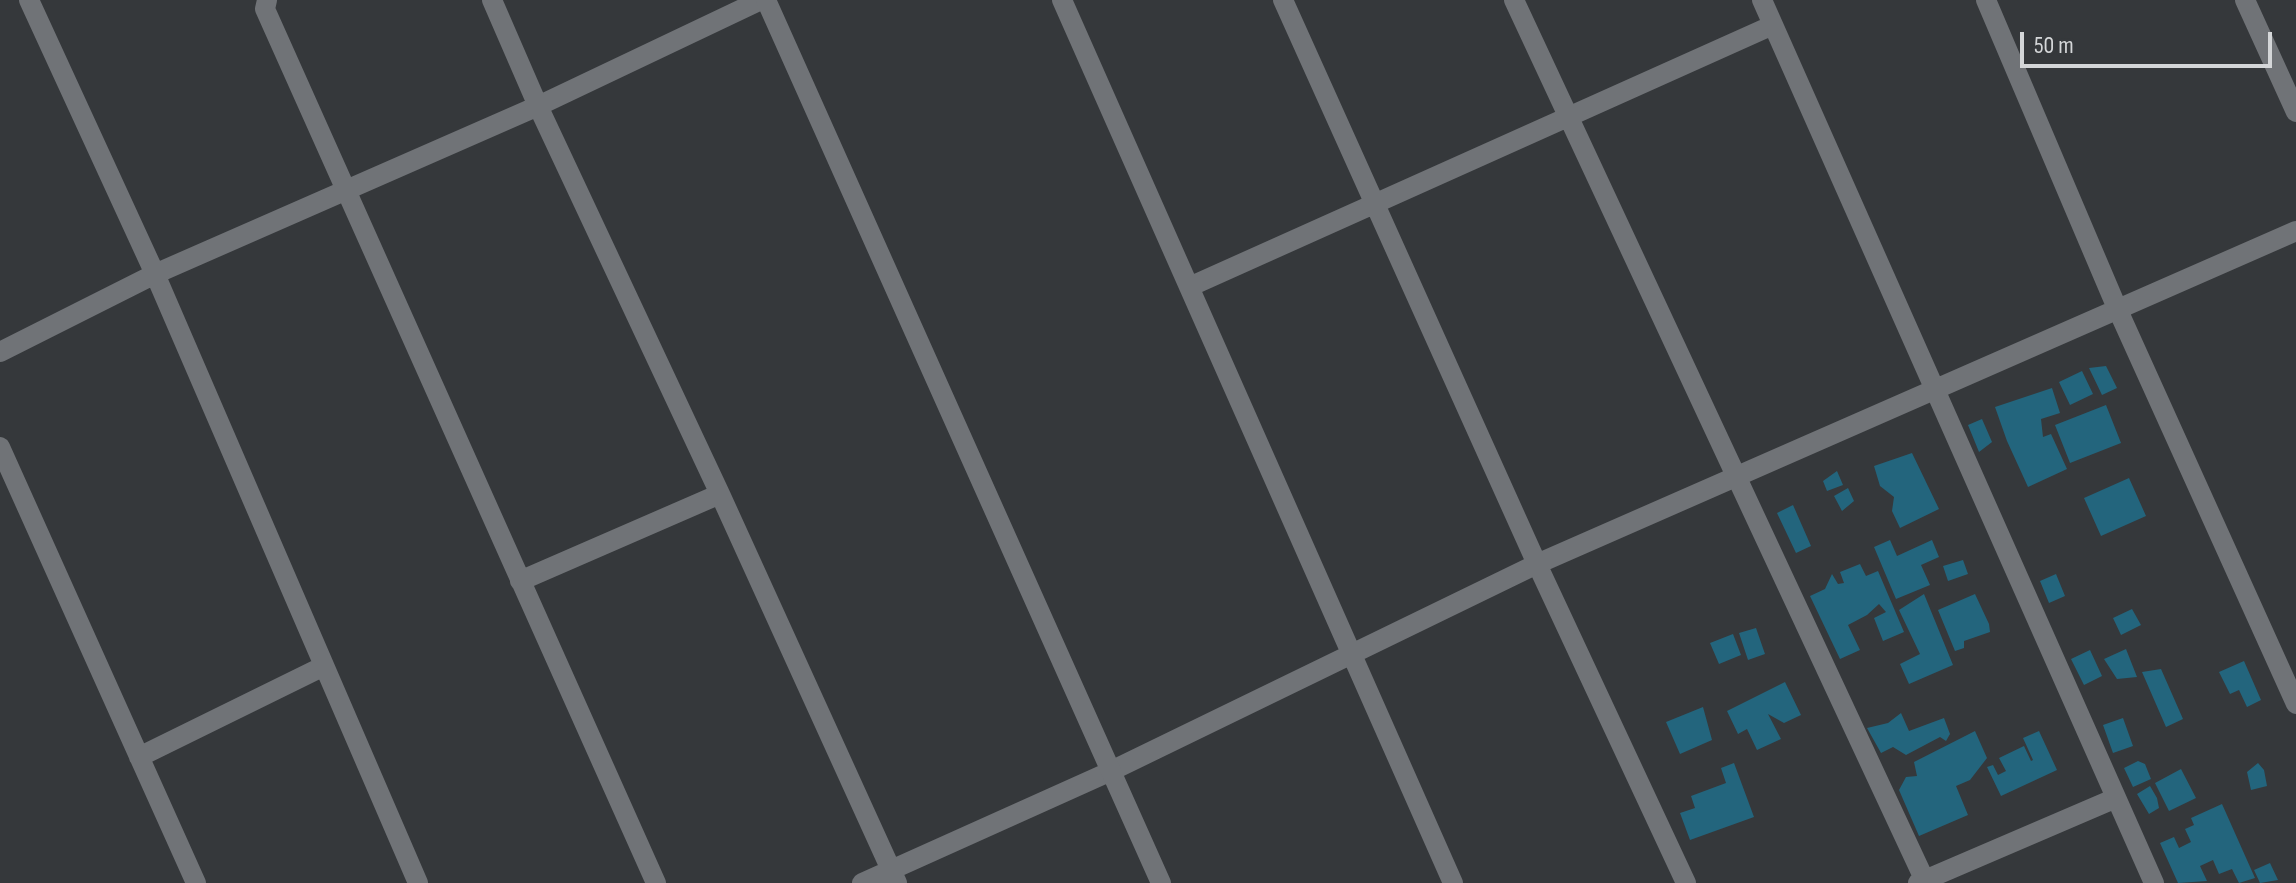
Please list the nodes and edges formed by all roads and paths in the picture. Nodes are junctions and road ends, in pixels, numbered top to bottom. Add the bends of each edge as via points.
1 (29, 0) edge
2 (267, 0) edge
3 (492, 0) edge
4 (764, 0) edge
5 (1062, 0) edge
6 (1283, 0) edge
7 (1514, 0) edge
8 (1762, 0) edge
9 (1986, 0) edge
10 (2245, 0) edge
11 (1773, 25) junction
12 (538, 106) junction
13 (2296, 112) edge
14 (1568, 116) junction
15 (345, 190) junction
16 (1373, 204) junction
17 (2296, 231) edge
18 (155, 274) junction
19 (1189, 287) junction
20 (2117, 308) junction
21 (0, 352) edge
22 (1934, 389) junction
23 (0, 447) edge
24 (1736, 476) junction
25 (720, 494) junction
26 (1537, 564) junction
27 (520, 581) junction
28 (1350, 653) junction
29 (324, 666) junction
30 (2296, 704) edge
31 (139, 757) junction
32 (1109, 772) junction
33 (2116, 798) junction
34 (894, 877) edge
35 (1923, 882) edge
36 (196, 883) edge
37 (418, 883) edge
38 (656, 883) edge
39 (862, 883) edge
40 (1161, 883) edge
41 (1453, 883) edge
42 (1686, 883) edge
43 (2154, 883) edge

1 - 18 street
2 - 15 street via 265,9
3 - 12 street
4 - 12 street
4 - 32 street
5 - 19 street
6 - 16 street
7 - 14 street
8 - 11 street
9 - 20 street
10 - 13 street
11 - 14 street
11 - 22 street
12 - 15 street
12 - 25 street
14 - 16 street
14 - 24 street
15 - 18 street
15 - 27 street
16 - 19 street
16 - 26 street
17 - 20 street
18 - 21 street
18 - 29 street
19 - 28 street
20 - 22 street
20 - 30 street
22 - 24 street
22 - 33 street
23 - 31 street
24 - 26 street
24 - 35 street
25 - 27 street
25 - 34 street
26 - 28 street
26 - 42 street
27 - 38 street
28 - 32 street
28 - 41 street
29 - 31 street
29 - 37 street
31 - 36 street
32 - 34 street
32 - 40 street
33 - 35 street
33 - 43 street
34 - 39 street

